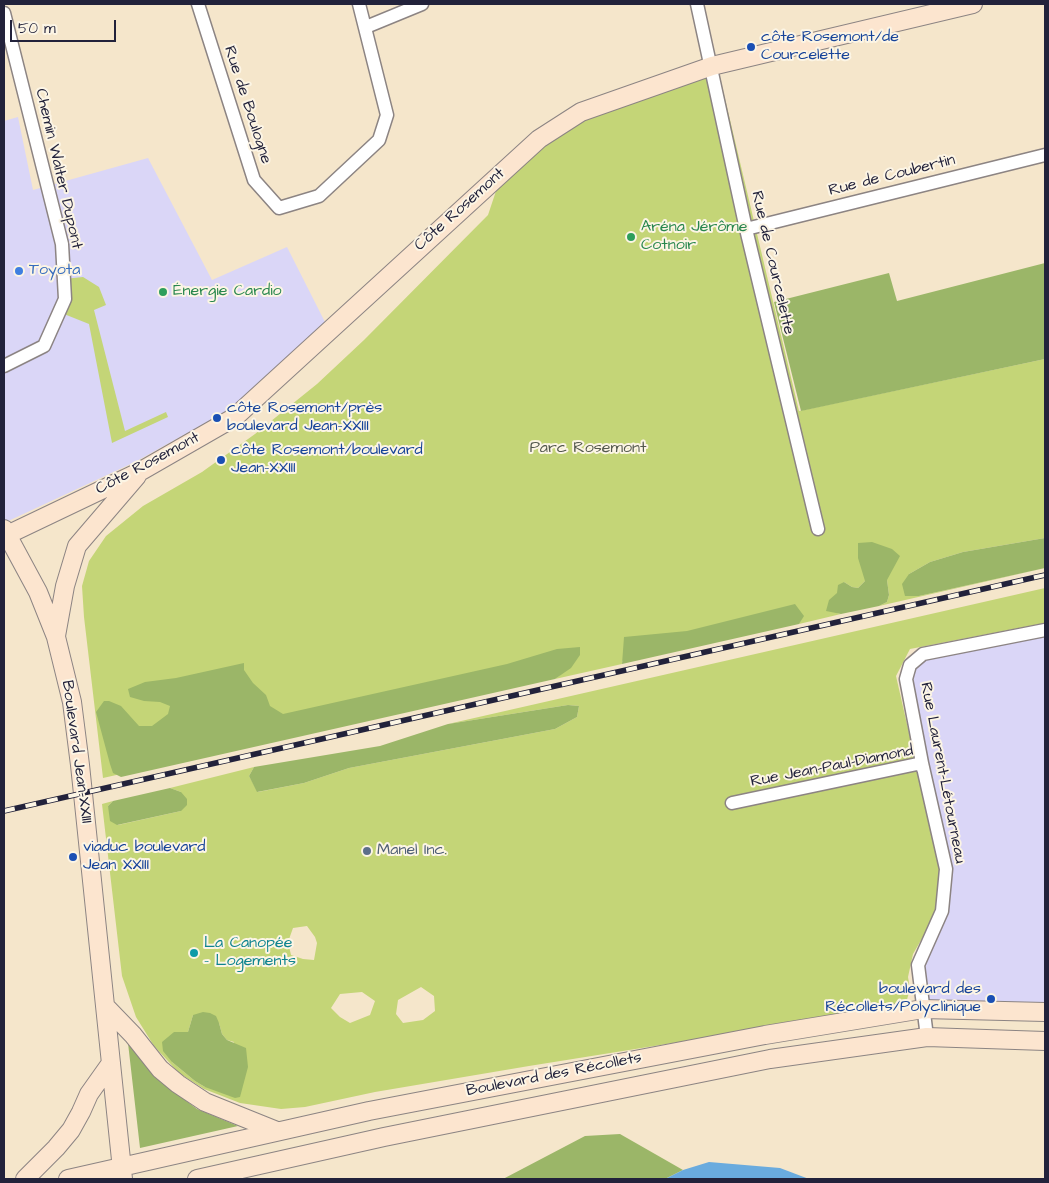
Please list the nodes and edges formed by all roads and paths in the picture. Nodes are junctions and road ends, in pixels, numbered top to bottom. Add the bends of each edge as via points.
1 (198, 4) edge
2 (359, 4) edge
3 (422, 4) edge
4 (697, 4) edge
5 (973, 4) edge
6 (4, 13) edge
7 (366, 27) junction
8 (712, 66) junction
9 (1045, 155) edge
10 (746, 229) junction
11 (4, 366) edge
12 (141, 471) junction
13 (818, 529) dead end
14 (5, 532) edge
15 (1045, 630) edge
16 (56, 637) junction
17 (922, 763) junction
18 (926, 781) joint
19 (732, 803) dead end
20 (105, 1006) junction
21 (923, 1009) junction
22 (1045, 1012) edge
23 (927, 1037) junction
24 (1045, 1041) edge
25 (111, 1063) junction
26 (277, 1131) junction
27 (123, 1173) edge
28 (234, 1175) edge
29 (25, 1179) edge
30 (68, 1179) edge
31 (198, 1179) edge

1 - 7 street, Rue de Boulogne via 254,180 279,208 319,196 379,140 387,115
2 - 7 street
3 - 7 street
4 - 8 street, Rue de Courcelette
5 - 8 main road, Côte Rosemont
6 - 11 street, Chemin Walter Dupont via 62,244 65,299 44,346
8 - 10 street, Rue de Courcelette
8 - 12 main road, Côte Rosemont via 581,112 539,139 235,416
9 - 10 street, Rue de Coubertin
10 - 13 street, Rue de Courcelette
12 - 14 main road, Côte Rosemont
12 - 16 main road via 77,546 65,586
14 - 16 main road, Boulevard Jean-XXIII via 38,592
15 - 17 street, Rue Laurent-Létourneau via 922,654 910,665 906,679
16 - 20 main road, Boulevard Jean-XXIII via 76,734
17 - 18 street, Rue Jean-Paul-Diamond
17 - 19 street, Rue Jean-Paul-Diamond
18 - 21 street, Rue Laurent-Létourneau via 946,869 942,911 918,965
20 - 25 main road, Boulevard Jean-XXIII
20 - 26 main road via 160,1069 184,1088 213,1105
21 - 22 main road, Boulevard des Récollets
21 - 23 street
21 - 26 main road, Boulevard des Récollets via 746,1038
23 - 24 main road, Boulevard des Récollets
23 - 28 main road, Boulevard des Récollets via 770,1059 384,1137
25 - 27 main road, Boulevard Jean-XXIII
25 - 29 main road via 89,1094 71,1130
26 - 27 main road, Boulevard des Récollets
27 - 30 main road, Boulevard des Récollets
28 - 31 main road, Boulevard des Récollets

